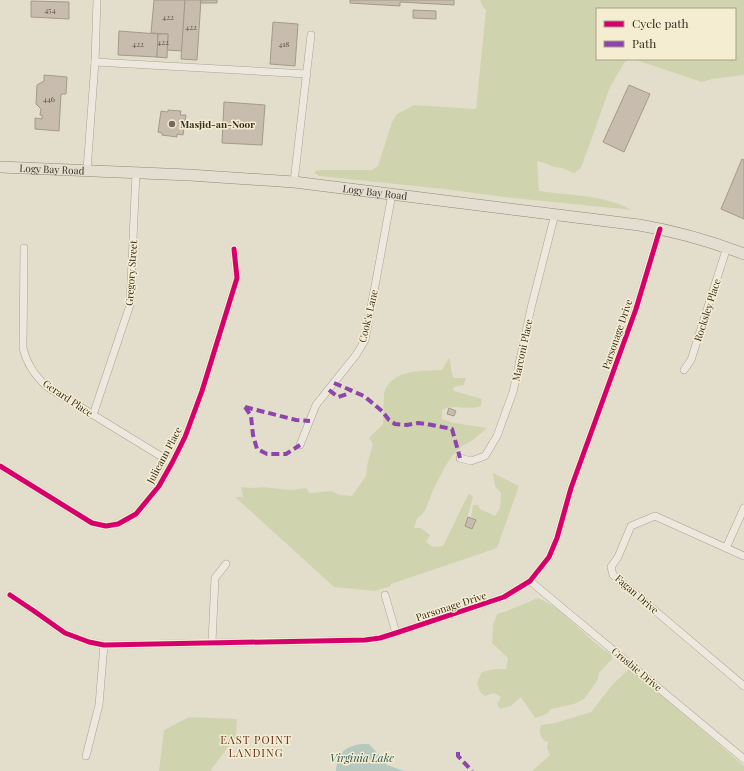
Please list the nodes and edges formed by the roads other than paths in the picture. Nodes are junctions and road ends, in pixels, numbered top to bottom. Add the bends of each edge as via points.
1 (97, 0) edge
2 (311, 35) dead end
3 (95, 62) junction
4 (307, 74) junction
5 (0, 167) edge
6 (87, 170) junction
7 (136, 173) junction
8 (294, 182) junction
9 (392, 194) junction
10 (555, 214) junction
11 (660, 229) junction
12 (727, 247) junction
13 (24, 248) dead end
14 (234, 249) dead end
15 (744, 254) edge
16 (684, 370) dead end
17 (93, 415) junction
18 (300, 445) dead end
19 (460, 458) dead end
20 (172, 463) junction
21 (0, 466) edge
22 (744, 508) edge
23 (726, 548) junction
24 (744, 556) edge
25 (226, 564) dead end
26 (530, 580) junction
27 (385, 595) dead end
28 (10, 596) dead end
29 (396, 633) junction
30 (212, 642) junction
31 (104, 646) junction
32 (744, 686) edge
33 (86, 756) dead end
34 (744, 759) edge

1 - 3 street
2 - 4 street
3 - 4 street
3 - 6 street
4 - 8 street
5 - 6 main road, Logy Bay Road
6 - 7 main road, Logy Bay Road
7 - 8 main road, Logy Bay Road
7 - 17 street, Gregory Street via 130,305
8 - 9 main road, Logy Bay Road
9 - 10 main road, Logy Bay Road
9 - 18 street, Cook's Lane via 365,340 316,405
10 - 11 main road, Logy Bay Road
10 - 19 street, Marconi Place via 531,308 514,392 498,436 485,456 471,460
11 - 12 main road, Logy Bay Road
11 - 26 street, Parsonage Drive via 636,309 571,488 557,538 549,557
12 - 15 main road, Logy Bay Road
12 - 16 street, Rocksley Place via 691,360
13 - 17 street, Gerard Place via 22,332 26,360 31,370 46,386
14 - 20 street, Julieann Place via 237,278 202,391
17 - 20 street, Gerard Place
20 - 21 street, Julieann Place via 159,486 136,514 118,524 106,526 92,523
22 - 23 street
23 - 24 street, Fagan Drive
23 - 32 street, Fagan Drive via 655,516 631,526 612,567 613,575
25 - 30 street via 215,578
26 - 29 street, Parsonage Drive via 504,597
26 - 34 street, Crosbie Drive
27 - 29 street
28 - 31 street, Parsonage Drive via 66,633
29 - 30 street, Parsonage Drive via 365,640
30 - 31 street, Parsonage Drive
31 - 33 street via 99,705

